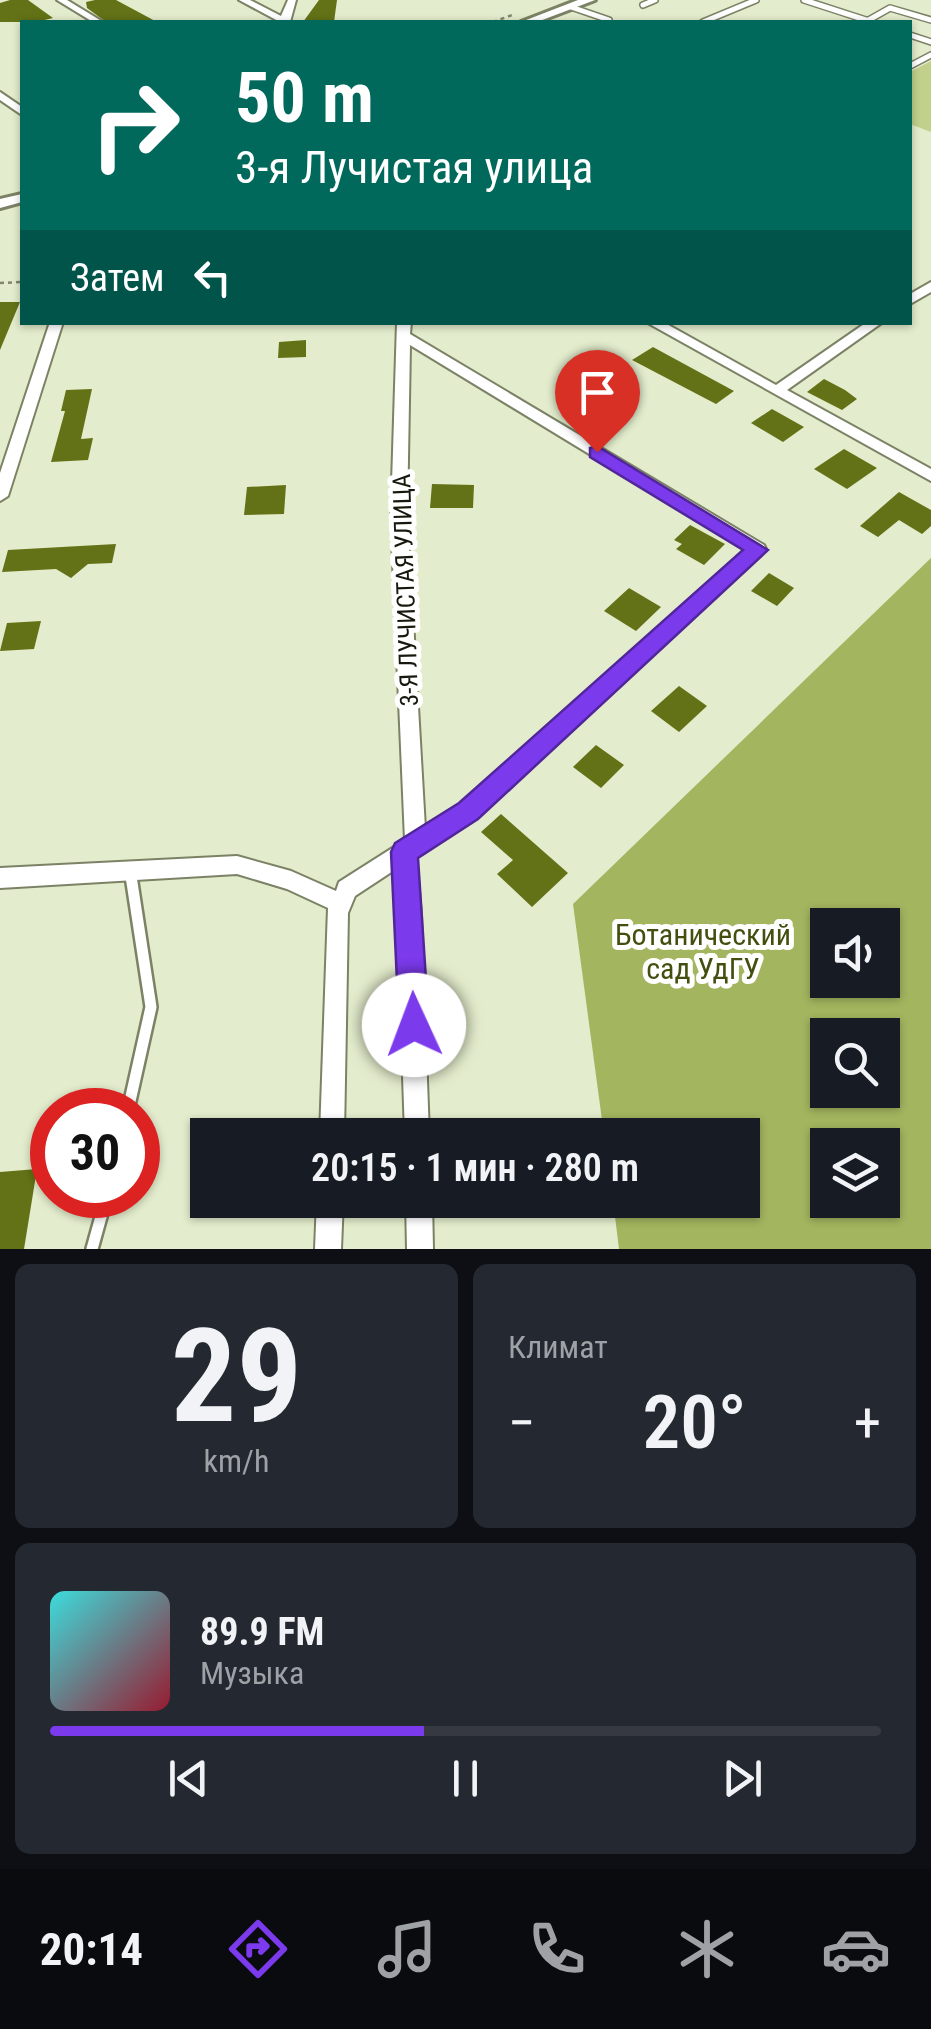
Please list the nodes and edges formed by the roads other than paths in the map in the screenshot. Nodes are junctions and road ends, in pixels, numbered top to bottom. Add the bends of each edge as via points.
1 (61, 0) edge
2 (243, 0) edge
3 (655, 0) edge
4 (756, 0) edge
5 (804, 0) edge
6 (578, 2) edge
7 (643, 5) dead end
8 (96, 20) edge
9 (281, 20) edge
10 (532, 20) edge
11 (609, 20) edge
12 (708, 20) edge
13 (864, 20) edge
14 (873, 20) edge
15 (931, 20) edge
16 (0, 95) edge
17 (20, 110) edge
18 (56, 325) edge
19 (658, 325) edge
20 (873, 325) edge
21 (404, 329) edge
22 (778, 390) junction
23 (931, 476) edge
24 (0, 496) edge
25 (410, 849) junction
26 (130, 871) junction
27 (0, 878) edge
28 (338, 903) junction
29 (133, 1088) edge
30 (332, 1118) edge
31 (416, 1118) edge
32 (100, 1218) edge
33 (329, 1218) edge
34 (419, 1218) edge
35 (92, 1249) edge
36 (328, 1249) edge
37 (420, 1249) edge

1 - 8 street
2 - 9 street
3 - 7 lane
4 - 12 lane
5 - 13 lane
6 - 10 street
6 - 11 lane
14 - 15 lane via 890,8
16 - 17 street
18 - 24 street
19 - 22 street
20 - 22 street
21 - 25 street, 3-Я ЛУЧИСТАЯ УЛИЦА via 400,516
21 - 25 street, 3-Я ЛУЧИСТАЯ УЛИЦА via 758,550 469,811
22 - 23 street
25 - 28 street, 3-Я ЛУЧИСТАЯ УЛИЦА via 346,889
25 - 31 street
26 - 27 street
26 - 28 street via 237,865
26 - 29 lane via 151,1007
28 - 30 street
32 - 35 lane
33 - 36 street
34 - 37 street

